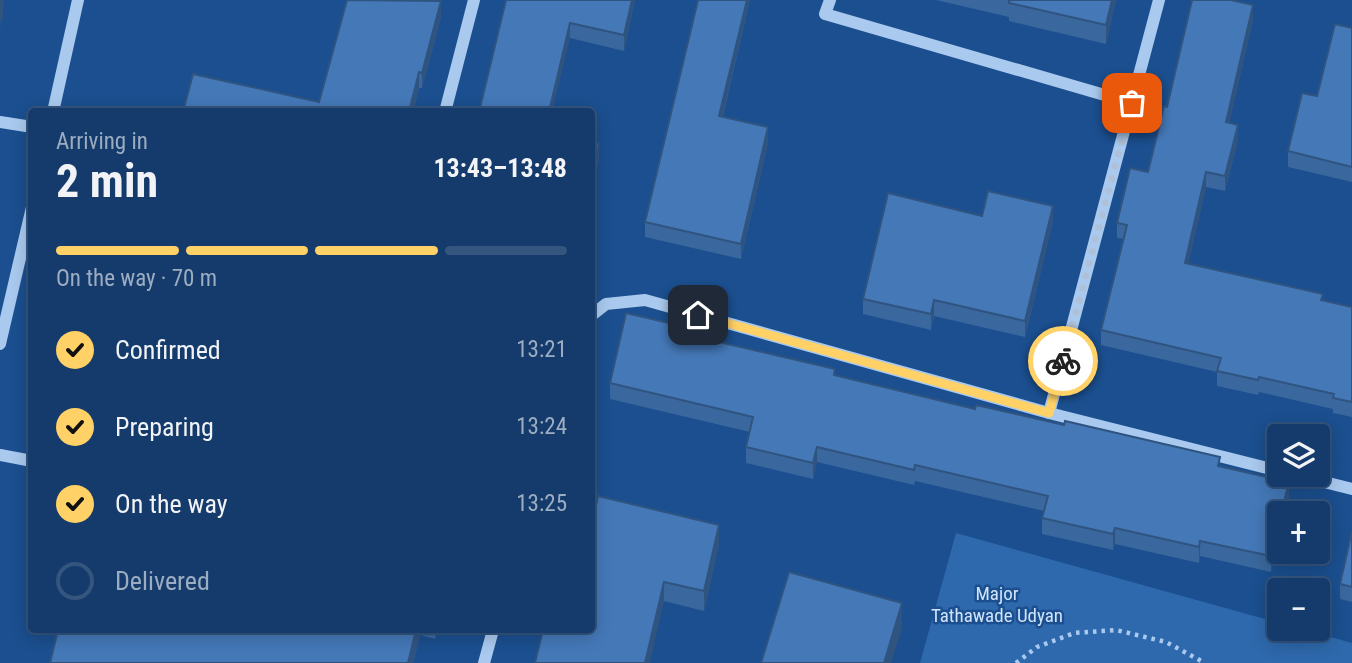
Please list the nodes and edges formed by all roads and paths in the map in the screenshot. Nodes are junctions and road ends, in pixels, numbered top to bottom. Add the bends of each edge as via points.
1 (78, 0) edge
2 (474, 0) edge
3 (830, 0) edge
4 (1159, 0) edge
5 (1132, 103) junction
6 (54, 108) edge
7 (446, 108) edge
8 (0, 122) edge
9 (28, 126) edge
10 (28, 238) edge
11 (595, 313) edge
12 (0, 344) edge
13 (1049, 413) junction
14 (0, 455) edge
15 (28, 460) edge
16 (1267, 468) edge
17 (1330, 484) edge
18 (1352, 489) edge
19 (492, 633) edge
20 (484, 663) edge
21 (1016, 663) edge
22 (1205, 663) edge

1 - 6 street
2 - 7 street
3 - 5 street via 825,14
4 - 5 street
5 - 13 street
8 - 9 street
10 - 12 street
11 - 13 street via 606,304 645,300
13 - 16 street
14 - 15 street
17 - 18 street
19 - 20 street
21 - 22 path via 1037,647 1074,633 1116,630 1166,642

